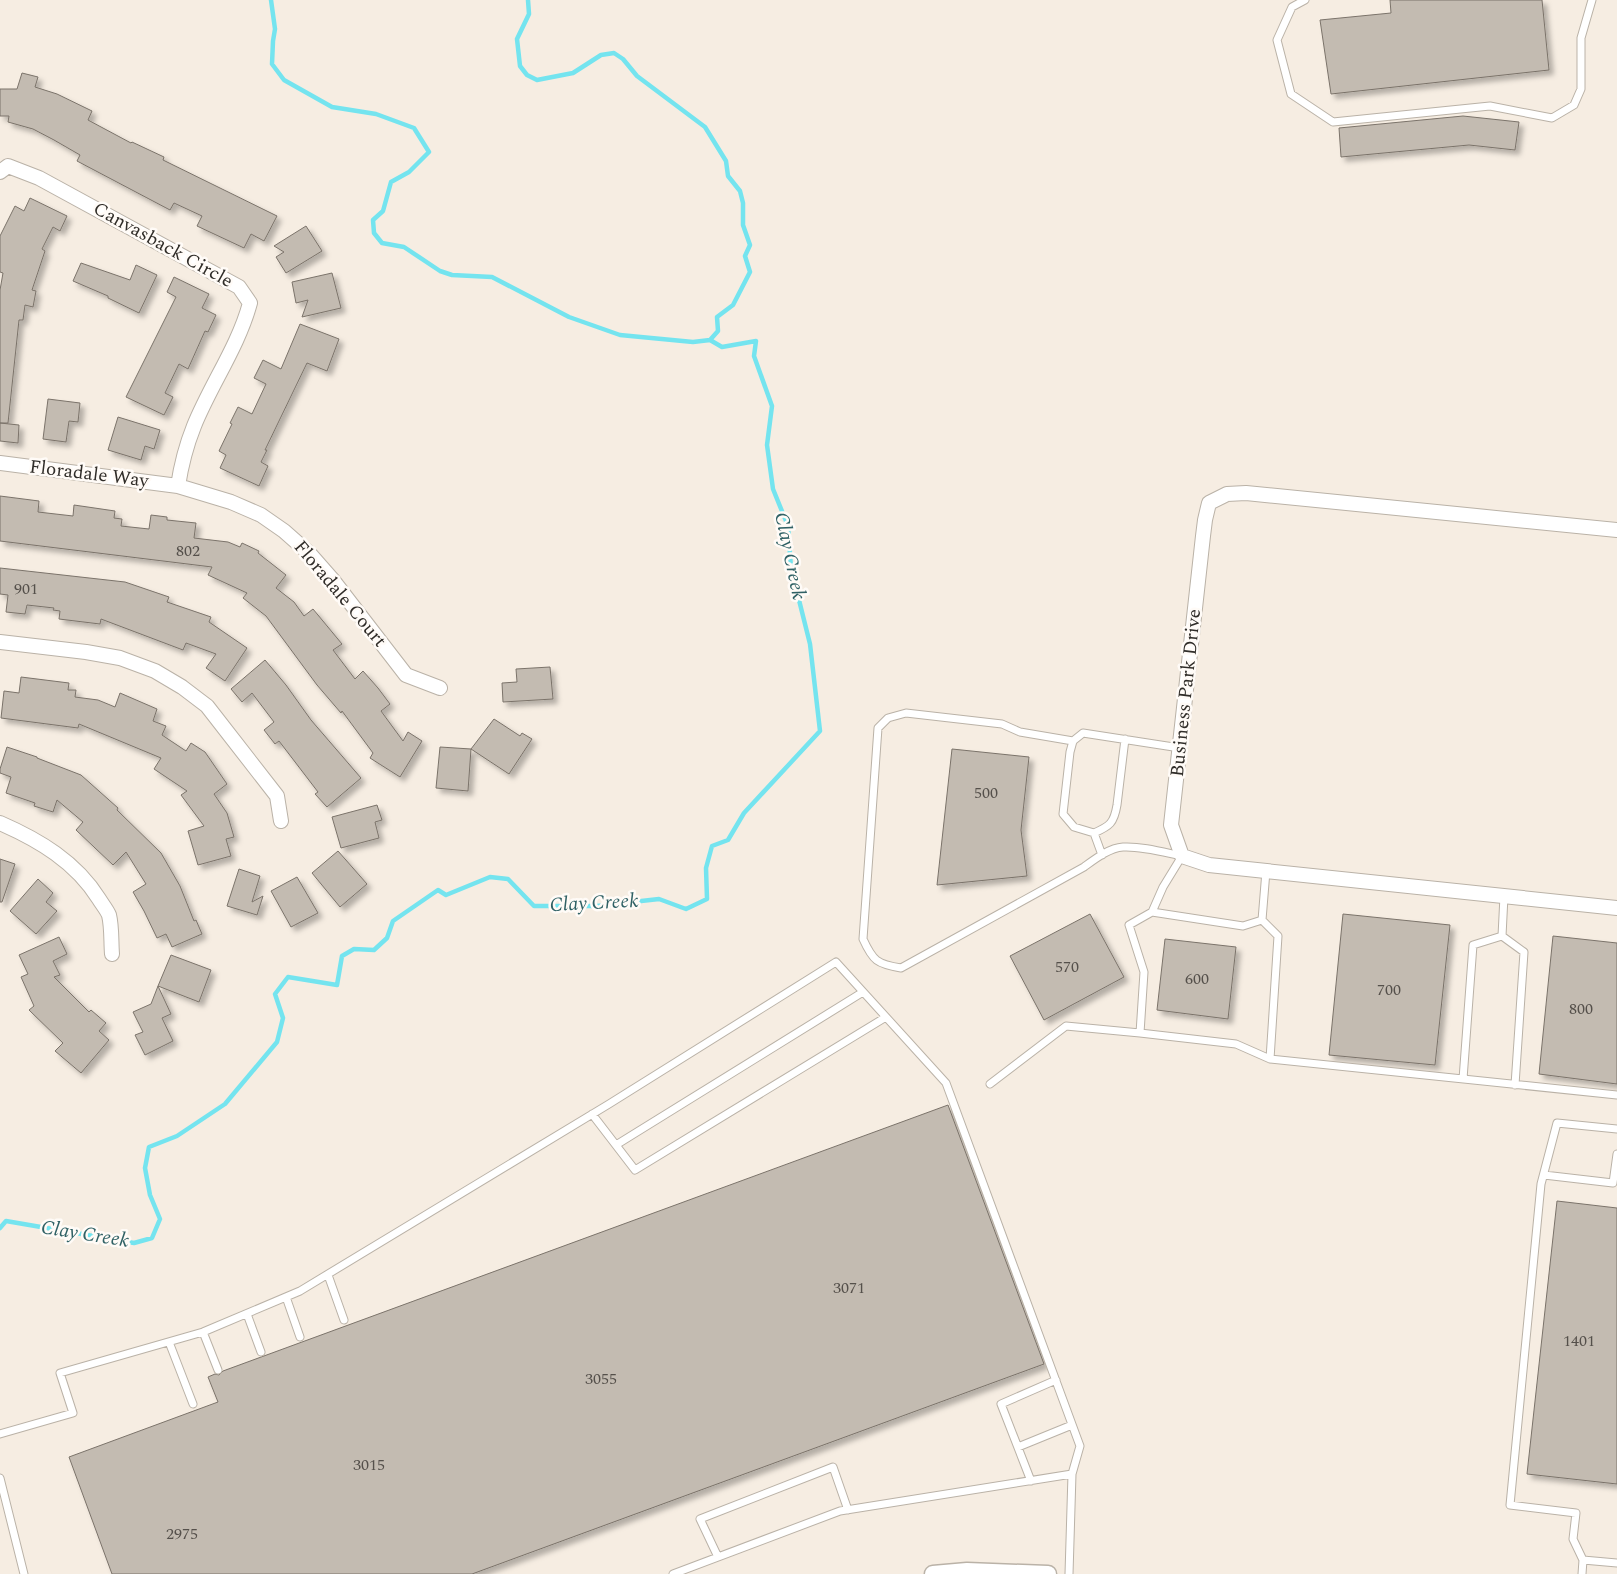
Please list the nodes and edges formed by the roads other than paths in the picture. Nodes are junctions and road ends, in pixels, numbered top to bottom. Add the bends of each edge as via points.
1 (1305, 0) edge
2 (1592, 0) edge
3 (0, 172) edge
4 (0, 463) edge
5 (178, 486) junction
6 (1617, 530) edge
7 (0, 642) edge
8 (440, 688) dead end
9 (1125, 740) junction
10 (1073, 741) junction
11 (1180, 748) junction
12 (281, 821) dead end
13 (0, 822) edge
14 (1094, 833) junction
15 (1102, 854) junction
16 (1182, 856) junction
17 (1266, 871) junction
18 (1504, 896) junction
19 (1617, 908) edge
20 (1152, 912) junction
21 (1262, 920) junction
22 (1502, 936) junction
23 (112, 954) dead end
24 (863, 992) junction
25 (886, 1017) junction
26 (1140, 1033) junction
27 (1270, 1059) junction
28 (1462, 1079) junction
29 (990, 1084) dead end
30 (1515, 1085) junction
31 (1617, 1095) edge
32 (592, 1114) junction
33 (1617, 1129) edge
34 (616, 1145) junction
35 (1617, 1154) edge
36 (1544, 1175) junction
37 (328, 1275) junction
38 (286, 1297) junction
39 (248, 1314) junction
40 (344, 1320) dead end
41 (203, 1332) junction
42 (300, 1337) dead end
43 (169, 1342) junction
44 (261, 1352) dead end
45 (218, 1370) dead end
46 (1056, 1380) junction
47 (193, 1404) dead end
48 (1072, 1424) junction
49 (0, 1434) edge
50 (1018, 1447) junction
51 (1072, 1474) junction
52 (0, 1478) edge
53 (1031, 1481) junction
54 (848, 1510) junction
55 (718, 1557) junction
56 (1583, 1560) junction
57 (1617, 1563) edge
58 (24, 1574) edge
59 (673, 1574) edge
60 (933, 1574) edge
61 (1048, 1574) edge
62 (1069, 1574) edge
63 (1582, 1574) edge

1 - 2 lane via 1292,8 1277,40 1291,94 1332,122 1490,106 1552,118 1574,105 1581,89 1581,38
3 - 5 street, Canvasback Circle via 8,166 39,178 239,287 250,303 244,324 194,427
4 - 5 street, Floradale Way
5 - 8 street, Floradale Court via 231,502 261,515 284,530 332,579 406,676
6 - 11 street, Business Park Drive via 1246,493 1227,494 1209,503 1205,520
7 - 12 street via 120,658 154,671 182,687 207,706 277,796
9 - 10 lane via 1083,733
9 - 11 lane
9 - 14 lane via 1115,815 1109,826
10 - 14 lane via 1063,814 1074,827
10 - 15 lane via 1020,732 1002,724 906,713 888,718 878,728 863,939 870,955 883,965 901,968
11 - 16 street, Business Park Drive via 1172,825
13 - 23 street via 50,849 72,866 93,890 109,915
14 - 15 lane
15 - 16 lane via 1122,847
16 - 17 street via 1210,865
16 - 20 lane
17 - 18 street
17 - 21 lane
18 - 19 street
18 - 22 lane
20 - 21 lane via 1243,926
20 - 26 lane via 1129,925 1144,972
21 - 27 lane via 1278,936
22 - 28 lane via 1473,946
22 - 30 lane via 1524,952
24 - 25 lane
24 - 32 lane via 836,962
24 - 34 lane
25 - 34 lane via 635,1170
25 - 46 lane via 946,1083
26 - 27 lane via 1236,1044
26 - 29 lane via 1066,1026
27 - 28 lane
28 - 30 lane
30 - 31 lane
32 - 34 lane
32 - 37 lane
33 - 36 lane via 1557,1123
35 - 36 lane via 1614,1183
36 - 56 lane via 1510,1505 1576,1513 1573,1539
37 - 38 lane
37 - 40 lane
38 - 39 lane
38 - 42 lane
39 - 41 lane
39 - 44 lane
41 - 43 lane
41 - 45 lane
43 - 47 lane
43 - 49 lane via 60,1373 73,1413
46 - 48 lane
46 - 50 lane via 1001,1404
48 - 50 lane
48 - 51 lane via 1080,1446
50 - 53 lane
51 - 53 lane
51 - 62 lane
52 - 58 lane
53 - 54 lane
54 - 55 lane
54 - 55 lane via 833,1467 700,1519
55 - 59 lane
56 - 57 lane
56 - 63 lane
60 - 61 street via 967,1571

